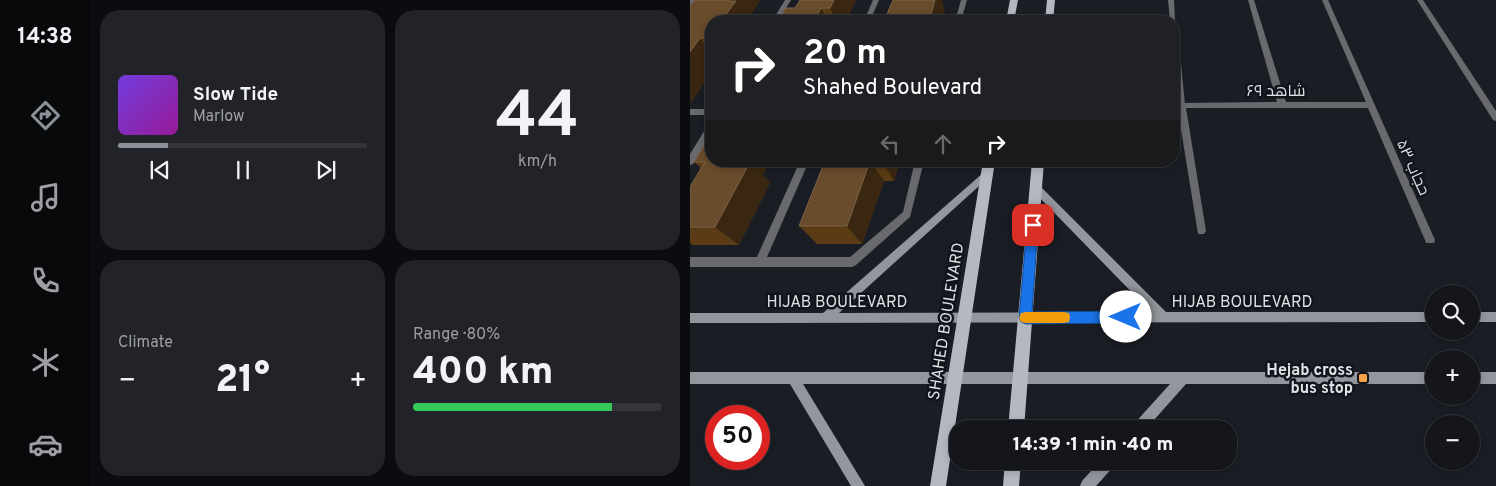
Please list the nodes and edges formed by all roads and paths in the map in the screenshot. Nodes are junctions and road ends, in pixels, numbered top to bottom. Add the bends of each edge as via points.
1 (788, 0) edge
2 (876, 0) edge
3 (964, 0) edge
4 (1014, 0) edge
5 (1051, 0) edge
6 (1170, 0) edge
7 (1251, 0) edge
8 (1325, 0) edge
9 (1420, 0) edge
10 (779, 15) edge
11 (870, 15) edge
12 (960, 15) edge
13 (1011, 15) edge
14 (1050, 15) edge
15 (1172, 15) edge
16 (1180, 94) edge
17 (1485, 99) junction
18 (1496, 99) edge
19 (1282, 104) junction
20 (1181, 105) junction
21 (1371, 105) junction
22 (690, 112) edge
23 (705, 112) edge
24 (1496, 118) edge
25 (705, 137) edge
26 (690, 162) edge
27 (802, 167) edge
28 (919, 167) edge
29 (1038, 167) edge
30 (988, 168) edge
31 (1036, 188) junction
32 (1201, 231) dead end
33 (1430, 240) dead end
34 (690, 262) edge
35 (760, 262) junction
36 (964, 317) junction
37 (1163, 317) junction
38 (1425, 317) edge
39 (1480, 317) edge
40 (1496, 317) edge
41 (690, 318) edge
42 (825, 318) junction
43 (1026, 318) junction
44 (690, 378) edge
45 (793, 378) junction
46 (955, 378) junction
47 (1020, 378) junction
48 (1183, 378) junction
49 (1425, 378) edge
50 (1480, 378) edge
51 (1496, 378) edge
52 (1017, 420) edge
53 (1146, 420) edge
54 (1012, 470) edge
55 (1100, 470) edge
56 (858, 486) edge
57 (938, 486) edge
58 (1011, 486) edge
59 (1086, 486) edge

1 - 10 street
2 - 11 street
3 - 12 street
4 - 13 main road
5 - 14 main road
6 - 15 street
7 - 19 street
8 - 21 street, حجاب ۵۳
9 - 17 street
16 - 20 street
17 - 18 street
17 - 24 street
19 - 20 street, شاهد ۶۹
19 - 21 street, شاهد ۶۹
20 - 32 street
21 - 33 street, حجاب ۵۳
22 - 23 street
25 - 26 street
27 - 35 street
28 - 35 street via 907,214 852,262
29 - 31 main road
30 - 36 main road, SHAHED BOULEVARD
30 - 42 main road
31 - 37 main road
31 - 43 main road
34 - 35 street
36 - 42 main road, HIJAB BOULEVARD
36 - 43 main road, HIJAB BOULEVARD
36 - 46 main road, SHAHED BOULEVARD
37 - 38 main road, HIJAB BOULEVARD
37 - 43 main road, HIJAB BOULEVARD
39 - 40 main road
41 - 42 main road, HIJAB BOULEVARD
43 - 47 main road
44 - 45 main road
45 - 46 main road
45 - 56 main road
46 - 47 main road
46 - 57 main road, SHAHED BOULEVARD
47 - 48 main road
47 - 52 main road
48 - 49 main road
48 - 53 main road
50 - 51 main road
54 - 58 main road
55 - 59 main road

